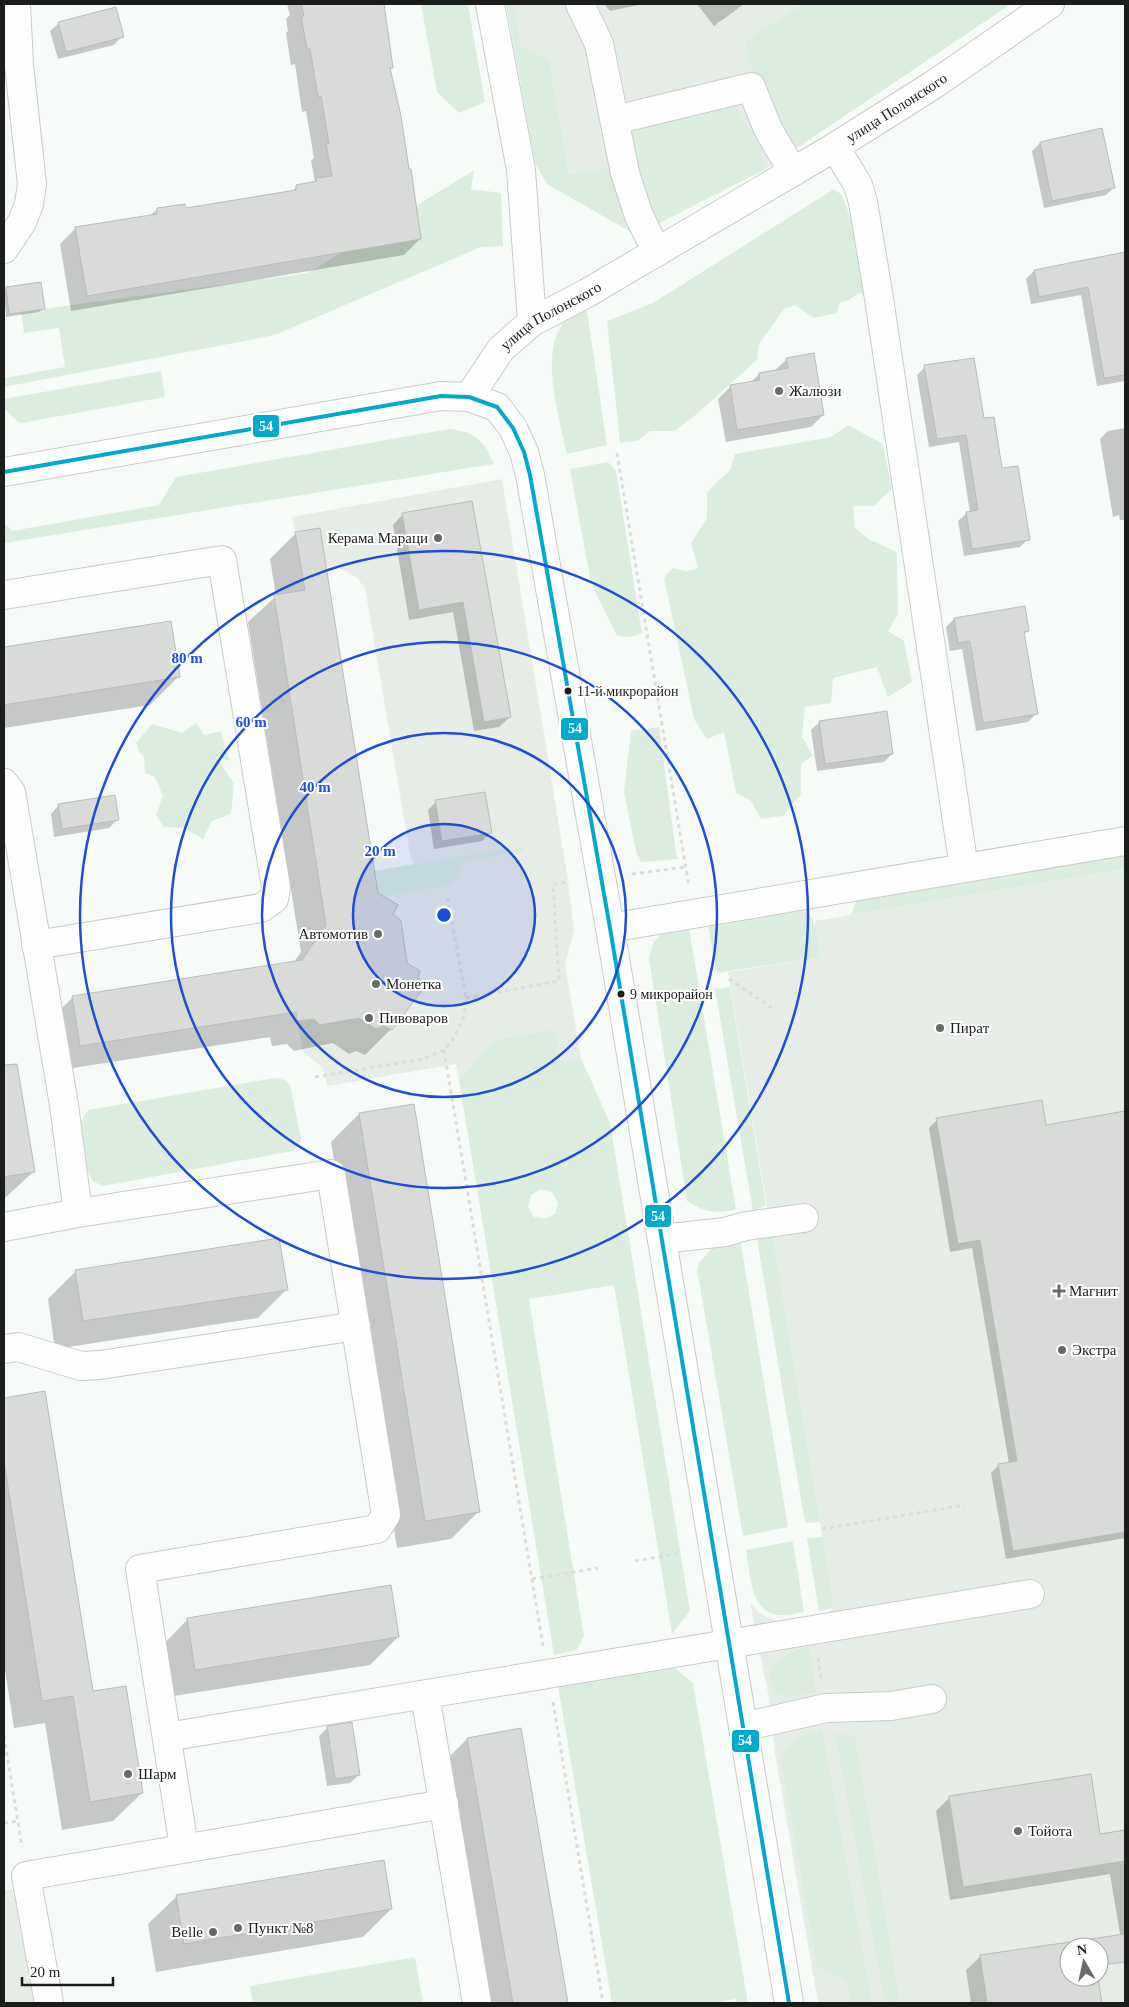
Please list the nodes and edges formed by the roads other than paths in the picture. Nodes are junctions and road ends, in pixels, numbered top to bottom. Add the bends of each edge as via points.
1 (16, 4) edge
2 (490, 4) edge
3 (580, 4) edge
4 (1050, 4) edge
5 (615, 120) junction
6 (835, 147) junction
7 (793, 172) junction
8 (4, 249) edge
9 (658, 252) junction
10 (532, 322) junction
11 (469, 397) junction
12 (4, 472) edge
13 (4, 595) edge
14 (4, 783) edge
15 (1125, 841) edge
16 (964, 868) junction
17 (610, 928) junction
18 (36, 945) junction
19 (78, 1214) junction
20 (804, 1218) dead end
21 (4, 1227) edge
22 (662, 1240) junction
23 (356, 1326) junction
24 (4, 1349) edge
25 (1030, 1594) dead end
26 (729, 1644) junction
27 (425, 1695) junction
28 (932, 1699) dead end
29 (743, 1727) junction
30 (167, 1737) junction
31 (444, 1804) junction
32 (184, 1847) junction
33 (49, 2003) edge
34 (477, 2003) edge
35 (789, 2003) edge

1 - 8 main road via 32,184 22,222
2 - 10 main road via 521,170
3 - 5 main road via 599,44
4 - 6 main road, улица Полонского via 936,83
5 - 7 main road via 751,87 768,129
5 - 9 main road via 639,216
6 - 7 main road, улица Полонского
6 - 16 main road via 858,185 863,202
7 - 9 main road, улица Полонского
9 - 10 main road, улица Полонского
10 - 11 main road, улица Полонского via 501,349
11 - 12 main road via 441,396 408,401
11 - 17 main road via 497,407 513,428 524,452
13 - 18 main road via 222,560 276,887 274,899 261,908
14 - 18 main road via 11,792
15 - 16 main road
16 - 17 main road
17 - 22 main road
18 - 19 main road via 64,1105
19 - 21 main road
19 - 23 main road via 331,1174
20 - 22 main road
22 - 26 main road
23 - 24 main road via 100,1365 81,1366 18,1347
23 - 30 main road via 386,1515 378,1529 140,1569
25 - 26 main road
26 - 27 main road
26 - 29 main road
27 - 30 main road
27 - 31 main road
28 - 29 main road via 891,1706 826,1708
29 - 35 main road
30 - 32 main road
31 - 32 main road
31 - 34 main road
32 - 33 main road via 26,1876

